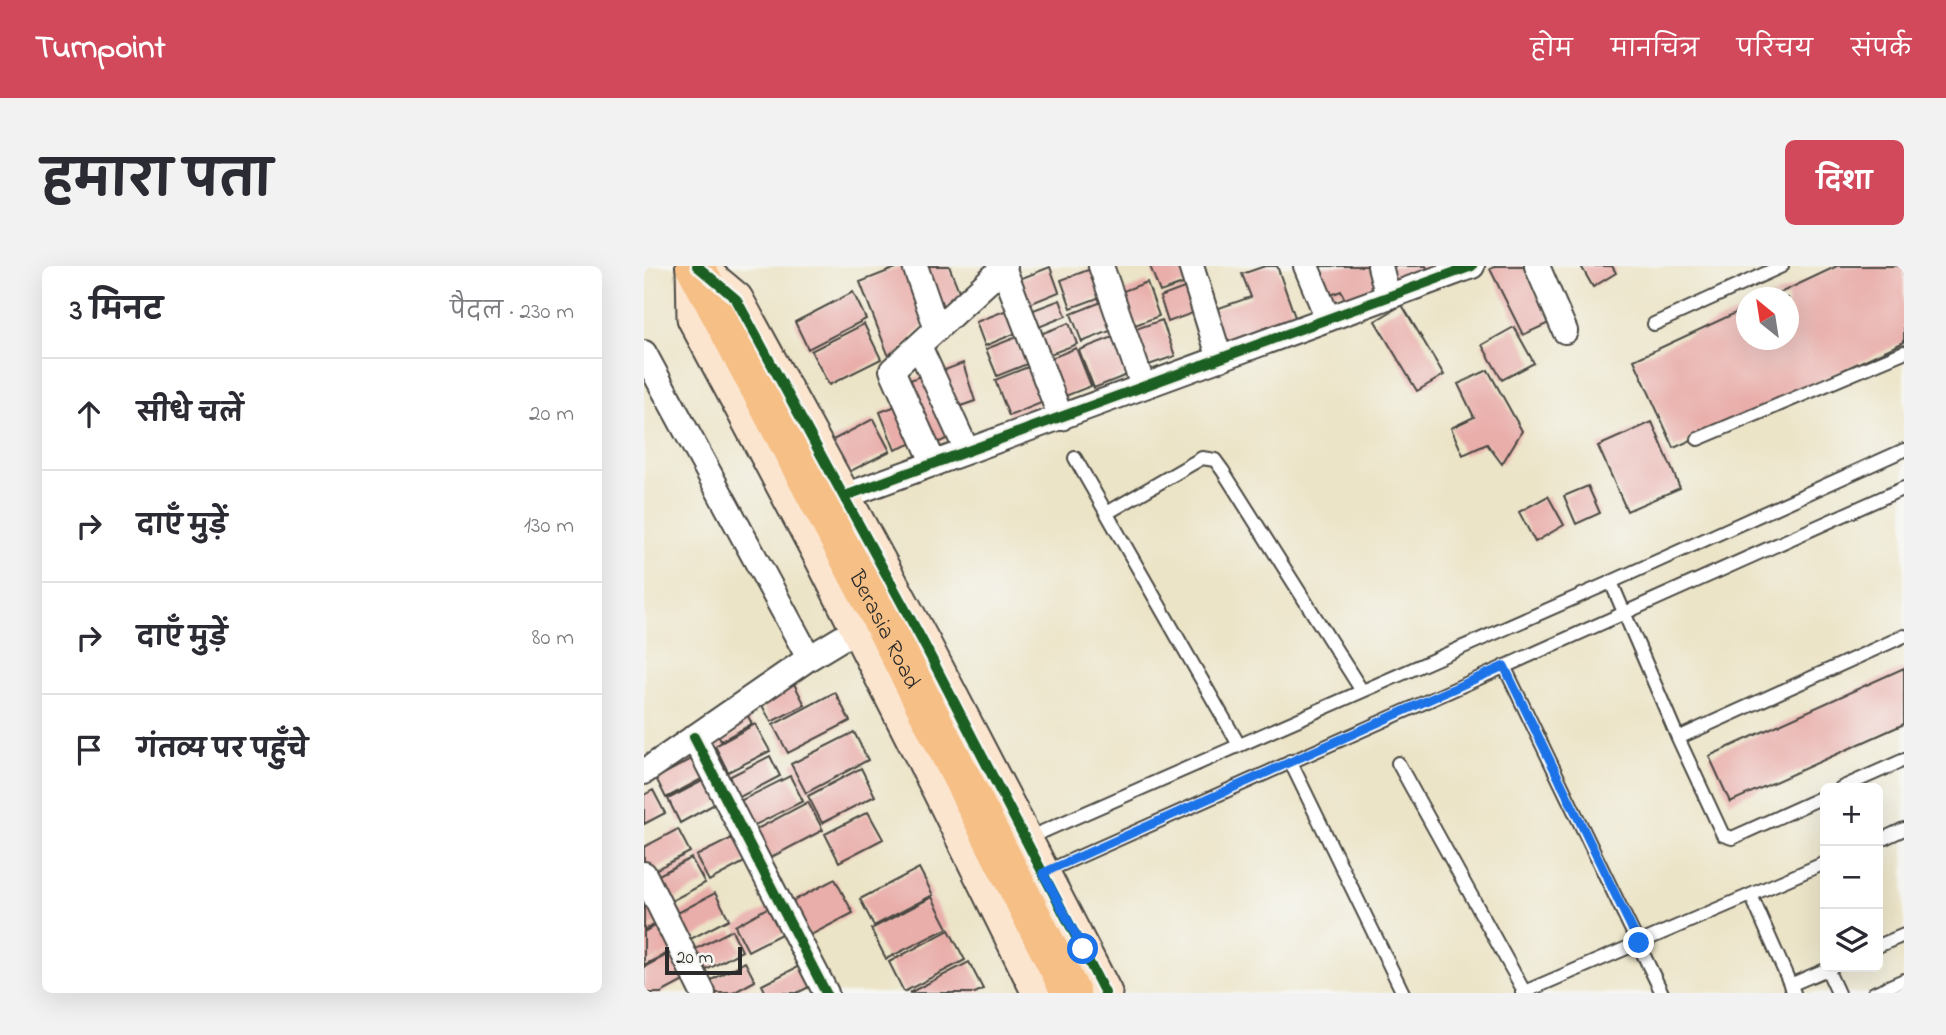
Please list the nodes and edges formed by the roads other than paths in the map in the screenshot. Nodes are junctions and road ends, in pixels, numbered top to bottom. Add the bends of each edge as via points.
1 (695, 266) edge
2 (915, 266) edge
3 (1101, 266) edge
4 (1191, 266) edge
5 (1306, 266) edge
6 (1380, 266) edge
7 (1472, 266) edge
8 (1537, 266) edge
9 (1782, 266) edge
10 (1004, 267) edge
11 (1388, 297) junction
12 (1328, 319) junction
13 (1654, 324) dead end
14 (937, 329) junction
15 (1565, 331) dead end
16 (919, 346) junction
17 (1904, 352) edge
18 (644, 353) edge
19 (1220, 359) junction
20 (1143, 386) junction
21 (1061, 418) junction
22 (1698, 439) dead end
23 (1904, 450) edge
24 (967, 451) junction
25 (1075, 458) dead end
26 (934, 464) junction
27 (1904, 488) edge
28 (845, 496) junction
29 (1107, 513) junction
30 (1611, 582) junction
31 (1626, 612) junction
32 (857, 629) junction
33 (1904, 636) edge
34 (809, 658) junction
35 (1504, 666) junction
36 (1362, 691) junction
37 (694, 737) junction
38 (1678, 738) junction
39 (1240, 745) junction
40 (1904, 760) edge
41 (1290, 761) junction
42 (1398, 763) dead end
43 (644, 772) edge
44 (1852, 783) edge
45 (1820, 798) edge
46 (1904, 829) edge
47 (1026, 839) junction
48 (1883, 839) edge
49 (1820, 865) edge
50 (1043, 873) junction
51 (644, 874) edge
52 (1751, 895) junction
53 (1904, 935) edge
54 (1639, 943) junction
55 (1883, 944) edge
56 (1822, 972) edge
57 (1830, 972) edge
58 (1904, 980) edge
59 (1792, 989) edge
60 (703, 993) edge
61 (826, 993) edge
62 (1039, 993) edge
63 (1071, 993) edge
64 (1105, 993) edge
65 (1403, 993) edge
66 (1524, 993) edge
67 (1662, 993) edge
68 (1838, 993) edge
69 (1874, 993) edge

1 - 28 street via 736,299
1 - 32 street via 694,318
1 - 63 main road, Berasia Road
2 - 14 street
3 - 20 street
4 - 19 street
5 - 12 street
6 - 11 street
7 - 11 street
8 - 15 street
9 - 13 lane
10 - 14 street
10 - 21 street
11 - 12 street
12 - 19 street
14 - 16 street
16 - 24 street
16 - 26 street via 892,370
17 - 22 lane
18 - 34 street
19 - 20 street
20 - 21 street
21 - 24 street
23 - 30 lane
24 - 26 street
25 - 29 lane
26 - 28 street
27 - 31 lane
28 - 47 street
29 - 36 lane via 1202,458 1214,460
29 - 39 lane
30 - 31 lane
30 - 36 lane
31 - 35 lane
31 - 38 lane
32 - 34 street
32 - 62 street
33 - 38 lane
34 - 37 street
35 - 41 lane
35 - 54 lane
36 - 39 lane
37 - 43 street
37 - 61 street
38 - 45 lane via 1723,835 1732,838
39 - 47 lane
40 - 44 lane
41 - 50 lane
41 - 65 lane
42 - 66 lane
46 - 48 lane
47 - 50 street
49 - 52 lane
50 - 64 street
51 - 60 street
52 - 54 lane
52 - 59 lane
53 - 55 lane
54 - 66 lane
54 - 67 lane
56 - 59 lane
57 - 68 lane
58 - 69 lane

